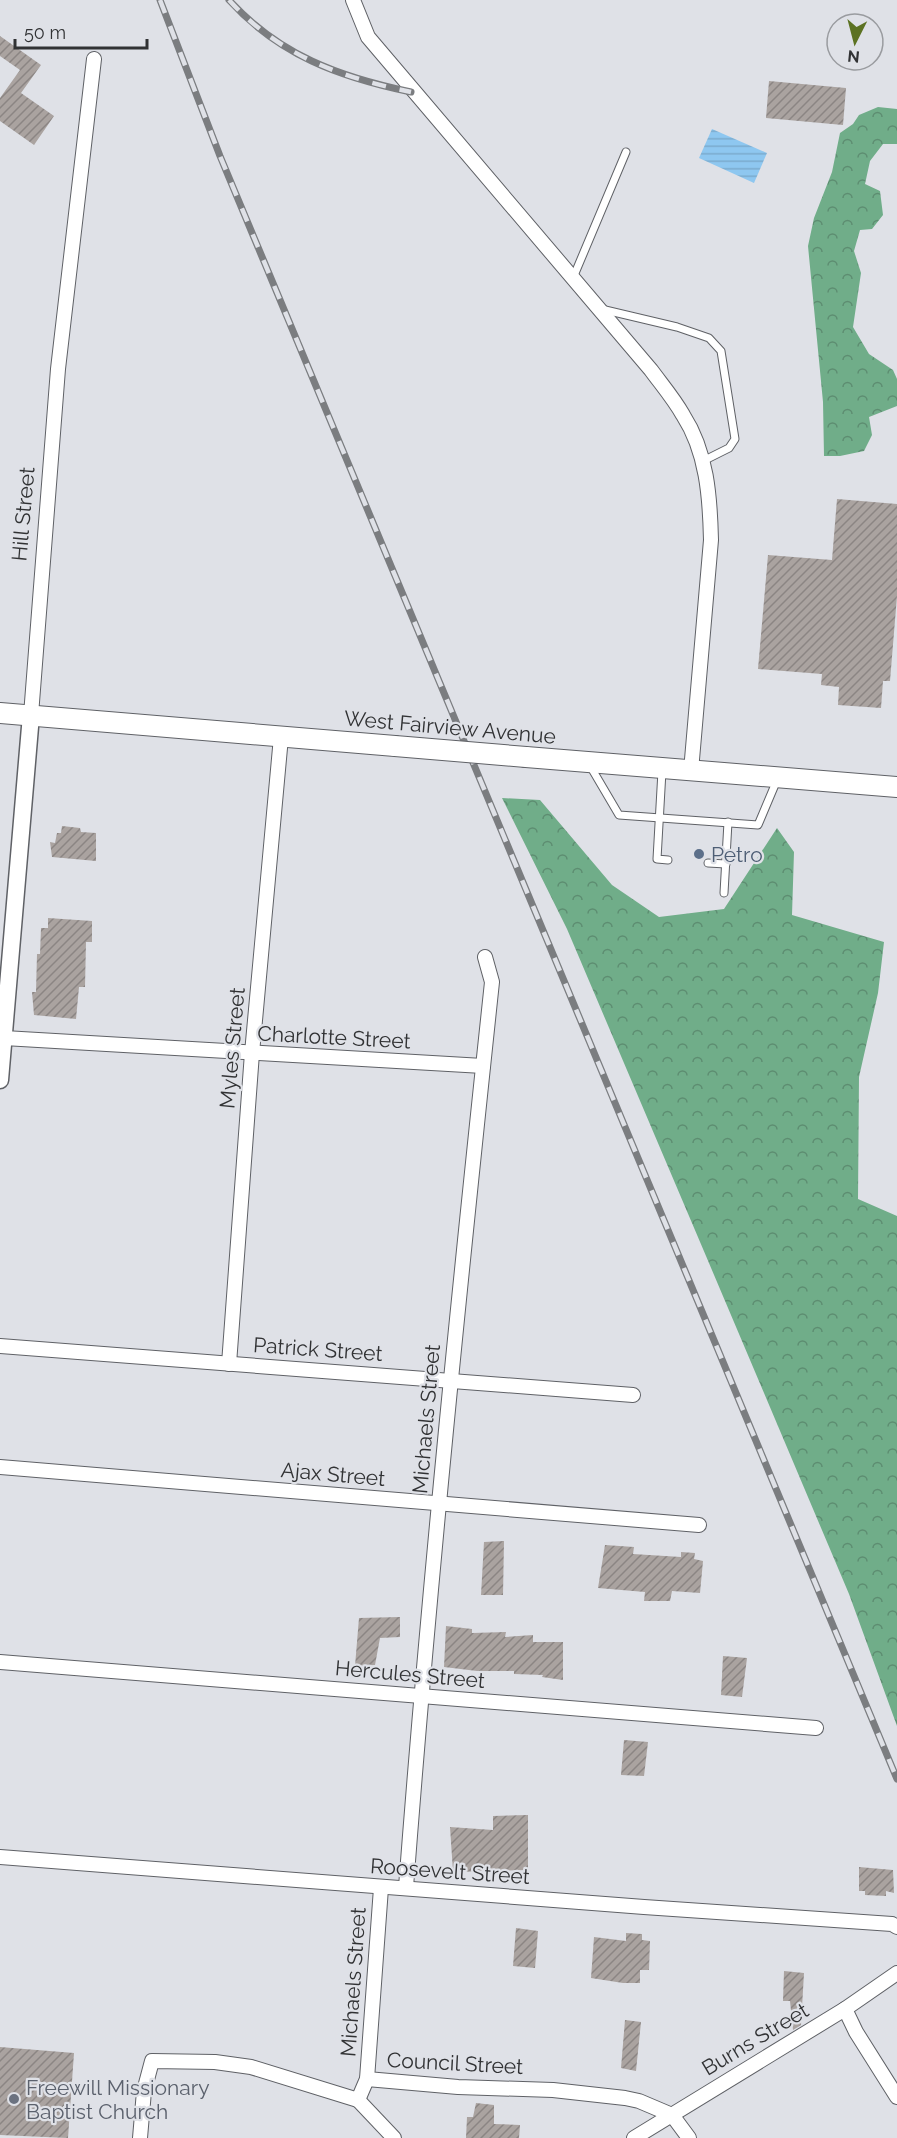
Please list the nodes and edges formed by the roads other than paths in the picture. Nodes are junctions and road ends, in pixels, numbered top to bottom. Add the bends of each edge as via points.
1 (353, 0) edge
2 (94, 59) dead end
3 (626, 152) dead end
4 (573, 278) junction
5 (599, 308) junction
6 (703, 460) junction
7 (0, 713) edge
8 (31, 716) junction
9 (281, 736) junction
10 (587, 762) junction
11 (662, 768) junction
12 (691, 771) junction
13 (777, 778) junction
14 (897, 787) edge
15 (659, 818) junction
16 (728, 822) junction
17 (668, 860) dead end
18 (708, 862) dead end
19 (726, 864) junction
20 (724, 893) dead end
21 (485, 957) dead end
22 (4, 1038) junction
23 (252, 1053) junction
24 (483, 1066) junction
25 (0, 1080) edge
26 (0, 1346) edge
27 (229, 1364) junction
28 (451, 1381) junction
29 (633, 1395) dead end
30 (0, 1467) edge
31 (439, 1503) junction
32 (699, 1525) dead end
33 (0, 1662) edge
34 (420, 1696) junction
35 (816, 1728) dead end
36 (0, 1857) edge
37 (406, 1887) junction
38 (381, 1888) junction
39 (897, 1927) edge
40 (897, 1974) edge
41 (845, 2009) junction
42 (367, 2079) junction
43 (897, 2097) edge
44 (358, 2100) junction
45 (672, 2115) junction
46 (140, 2138) edge
47 (394, 2138) edge
48 (634, 2138) edge
49 (689, 2138) edge

1 - 4 street via 368,37
2 - 8 street, Hill Street via 58,369
3 - 4 lane
4 - 5 street
5 - 6 street via 685,417
5 - 6 lane via 709,338 720,351 735,439 729,448
6 - 12 street via 711,540
7 - 8 main road, West Fairview Avenue
8 - 9 main road, West Fairview Avenue
8 - 22 street, Hill Street
9 - 10 main road, West Fairview Avenue, bridge
9 - 23 street, Myles Street
10 - 11 main road, West Fairview Avenue
10 - 15 lane via 619,815
11 - 12 main road, West Fairview Avenue
11 - 15 lane
12 - 13 main road, West Fairview Avenue
13 - 14 main road, West Fairview Avenue
13 - 16 lane via 758,825
15 - 16 lane
15 - 17 lane via 657,859
16 - 19 lane
18 - 19 lane
19 - 20 lane
21 - 24 street, Michaels Street via 492,982
22 - 23 street, Charlotte Street
22 - 25 street, Hill Street
23 - 24 street, Charlotte Street
23 - 27 street, Myles Street
24 - 28 street, Michaels Street
26 - 27 street, Patrick Street
27 - 28 street, Patrick Street
28 - 29 street, Patrick Street
28 - 31 street, Michaels Street
30 - 31 street, Ajax Street
31 - 32 street, Ajax Street
31 - 34 street, Michaels Street
33 - 34 street, Hercules Street
34 - 35 street, Hercules Street
34 - 37 street, Michaels Street
36 - 38 street, Roosevelt Street
37 - 38 street, Roosevelt Street
37 - 39 street, Roosevelt Street
38 - 42 street, Michaels Street
40 - 41 street, Burns Street
41 - 43 street
41 - 45 street, Burns Street
42 - 44 street, Council Street
42 - 45 street, Council Street via 625,2098
44 - 46 street via 251,2067 152,2061 144,2091
44 - 47 street
45 - 48 street, Burns Street
45 - 49 street

